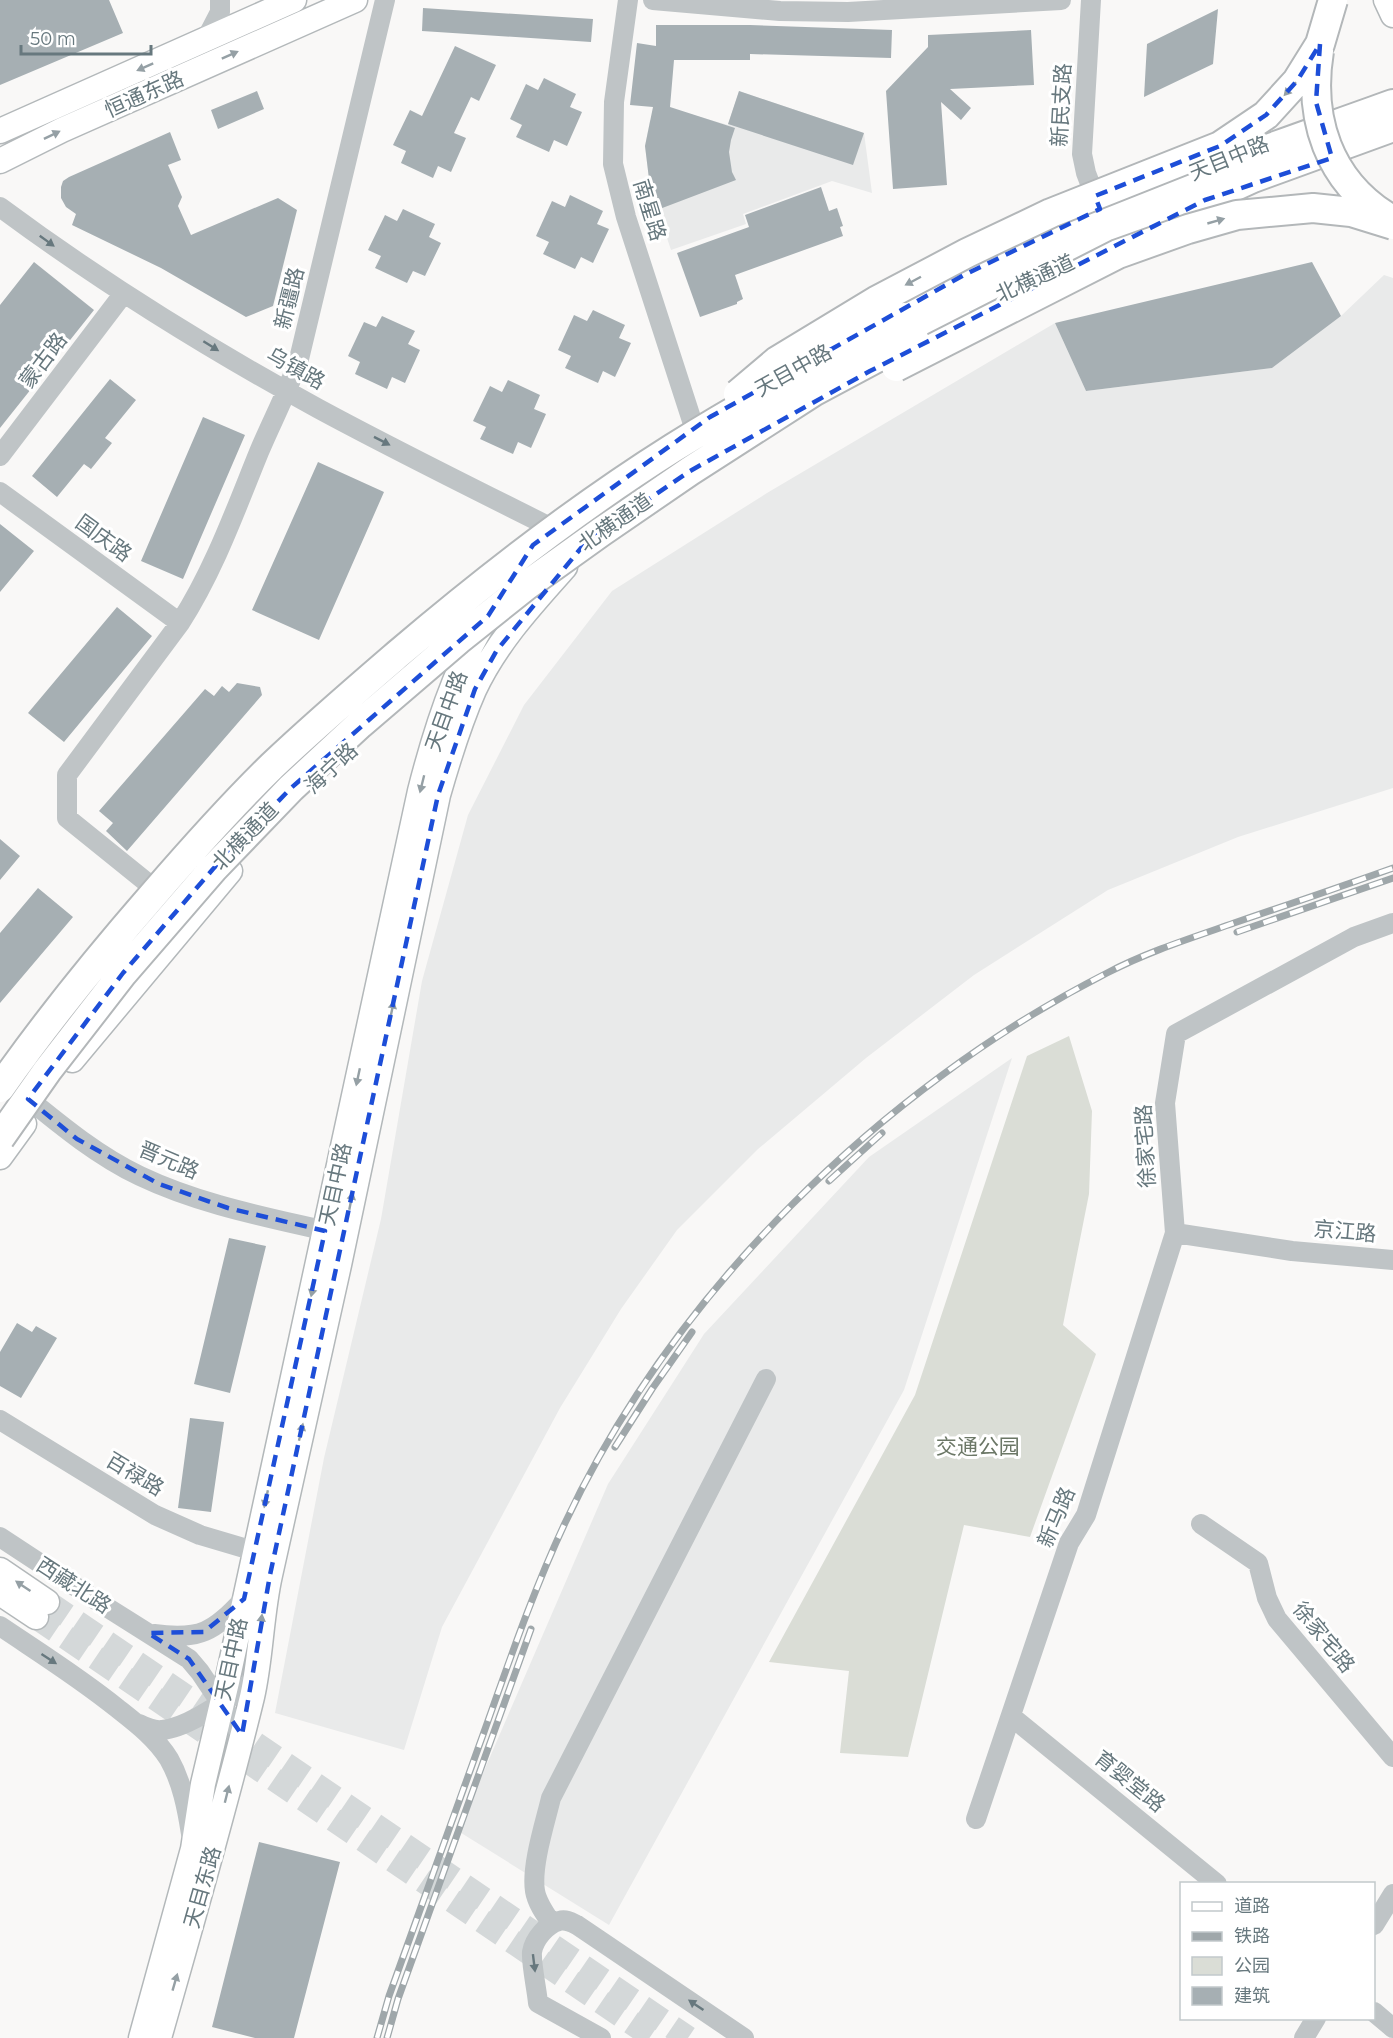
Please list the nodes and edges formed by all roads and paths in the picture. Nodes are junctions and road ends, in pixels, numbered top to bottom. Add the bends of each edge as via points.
1 (220, 0) edge
2 (294, 0) edge
3 (355, 0) edge
4 (385, 0) edge
5 (628, 0) edge
6 (653, 0) edge
7 (1061, 0) edge
8 (1091, 0) edge
9 (1333, 0) edge
10 (1342, 0) edge
11 (1386, 0) edge
12 (903, 5) edge
13 (1393, 15) edge
14 (206, 39) junction
15 (1320, 44) junction
16 (1393, 92) edge
17 (1393, 104) edge
18 (1393, 127) edge
19 (0, 131) edge
20 (1393, 136) edge
21 (0, 161) edge
22 (0, 207) edge
23 (1100, 209) junction
24 (1393, 223) edge
25 (124, 292) junction
26 (287, 391) junction
27 (694, 427) junction
28 (672, 449) junction
29 (0, 456) edge
30 (690, 471) junction
31 (0, 492) edge
32 (546, 525) junction
33 (581, 548) junction
34 (180, 623) junction
35 (472, 644) junction
36 (150, 885) junction
37 (1393, 923) edge
38 (0, 1076) edge
39 (0, 1088) edge
40 (36, 1106) junction
41 (0, 1138) edge
42 (0, 1157) edge
43 (335, 1233) junction
44 (1175, 1233) junction
45 (1393, 1260) edge
46 (766, 1378) dead end
47 (0, 1420) edge
48 (1201, 1524) dead end
49 (0, 1537) edge
50 (254, 1551) junction
51 (0, 1570) edge
52 (0, 1593) edge
53 (244, 1599) junction
54 (0, 1626) edge
55 (148, 1633) junction
56 (200, 1672) junction
57 (255, 1681) junction
58 (221, 1702) junction
59 (1012, 1717) junction
60 (191, 1720) junction
61 (134, 1721) junction
62 (242, 1735) junction
63 (1393, 1757) edge
64 (976, 1819) dead end
65 (193, 1849) junction
66 (1214, 1882) edge
67 (1393, 1894) edge
68 (552, 1924) junction
69 (1375, 1924) edge
70 (1375, 2013) edge
71 (1315, 2020) edge
72 (1393, 2028) edge
73 (141, 2038) edge
74 (159, 2038) edge
75 (601, 2038) edge
76 (744, 2038) edge
77 (1304, 2038) edge

1 - 14 street via 220,12
2 - 14 main road, 恒通东路
21 -> 3 main road, 恒通东路
4 - 26 street, 新疆路 via 299,359
5 - 27 street, 南星路 via 614,102 613,164 626,217
6 - 12 street via 780,11 848,12
7 - 12 street
8 - 23 street, 新民支路 via 1082,154
9 - 15 highway, bridge
10 - 15 highway, bridge via 1330,17
11 - 13 main road
14 -> 19 main road, 恒通东路
15 - 24 highway, bridge via 1316,102 1320,130 1330,155 1359,195
15 -> 28 highway, bridge via 1297,81 1266,115 1220,146 1051,213 876,301 777,361
16 - 23 main road, 天目中路
17 - 28 highway, 北横通道, bridge via 1145,197 904,317
18 - 30 highway, 北横通道, bridge via 1253,178 1014,287 813,392
20 - 33 main road, 天目中路 via 1205,200 801,409
22 -> 25 street, 乌镇路
23 - 27 main road, 天目中路 via 964,275
30 -> 24 highway, bridge via 1118,254 1188,229 1237,215 1312,208
25 -> 26 street, 乌镇路
25 - 29 street, 蒙古路
26 -> 32 street, 乌镇路
26 - 34 street, 新疆路 via 210,572
27 - 32 main road, 天目中路 via 597,487
28 - 39 highway, 北横通道, bridge via 509,562 271,767 191,850 101,955
30 - 41 highway, 北横通道, bridge via 527,585 360,724 291,788 213,869 123,973
31 - 34 street, 国庆路
32 - 33 street, 乌镇路
32 - 35 main road, 天目中路
32 - 36 main road via 444,605 299,732 223,803
33 - 35 main road, 海宁路
43 -> 33 main road, 天目中路 via 438,795 455,738 475,689 497,650
34 - 36 street, 新疆路 via 67,775 67,818
35 - 40 main road, 海宁路 via 324,773 273,824 222,879
35 -> 43 main road, 天目中路 via 437,730 420,791
36 - 38 main road via 20,1045
37 - 44 street, 徐家宅路 via 1354,937 1176,1034 1165,1103
38 - 40 street, 晋元路
40 - 42 main road, 海宁路
40 - 43 street, 晋元路 via 77,1139 159,1184 228,1208
43 -> 50 main road, 天目中路
57 -> 43 main road, 天目中路 via 270,1575
44 - 45 street, 京江路 via 1292,1251
44 - 59 street, 新马路 via 1086,1515 1069,1543
46 - 68 street via 551,1798 535,1870 535,1890
47 - 50 street, 百禄路 via 155,1515 200,1535
48 - 63 street, 徐家宅路 via 1258,1563 1277,1619
49 - 55 street, 西藏北路
50 - 53 main road, 天目中路
52 -> 51 main road, 西藏北路 via 41,1610
53 - 55 street, 西藏北路 via 221,1623 204,1632
53 - 58 main road, 天目中路
54 -> 61 street
55 - 56 street, 西藏北路 via 182,1653
56 - 58 street, 西藏北路
56 - 60 street via 205,1698
57 - 58 street
57 - 62 main road, 天目中路
58 - 60 street
58 - 62 street, 西藏北路
58 - 65 main road, 天目中路
59 - 64 street, 新马路
59 - 66 street, 育婴堂路
60 - 61 street via 161,1730
61 - 65 street via 160,1747 177,1777 188,1811
74 -> 62 main road, 天目东路
65 - 73 main road, 天目东路
67 - 69 street
68 -> 75 street via 536,1940 532,1952 538,2003
76 -> 68 street via 577,1925 568,1920
70 - 72 street
71 - 77 street

